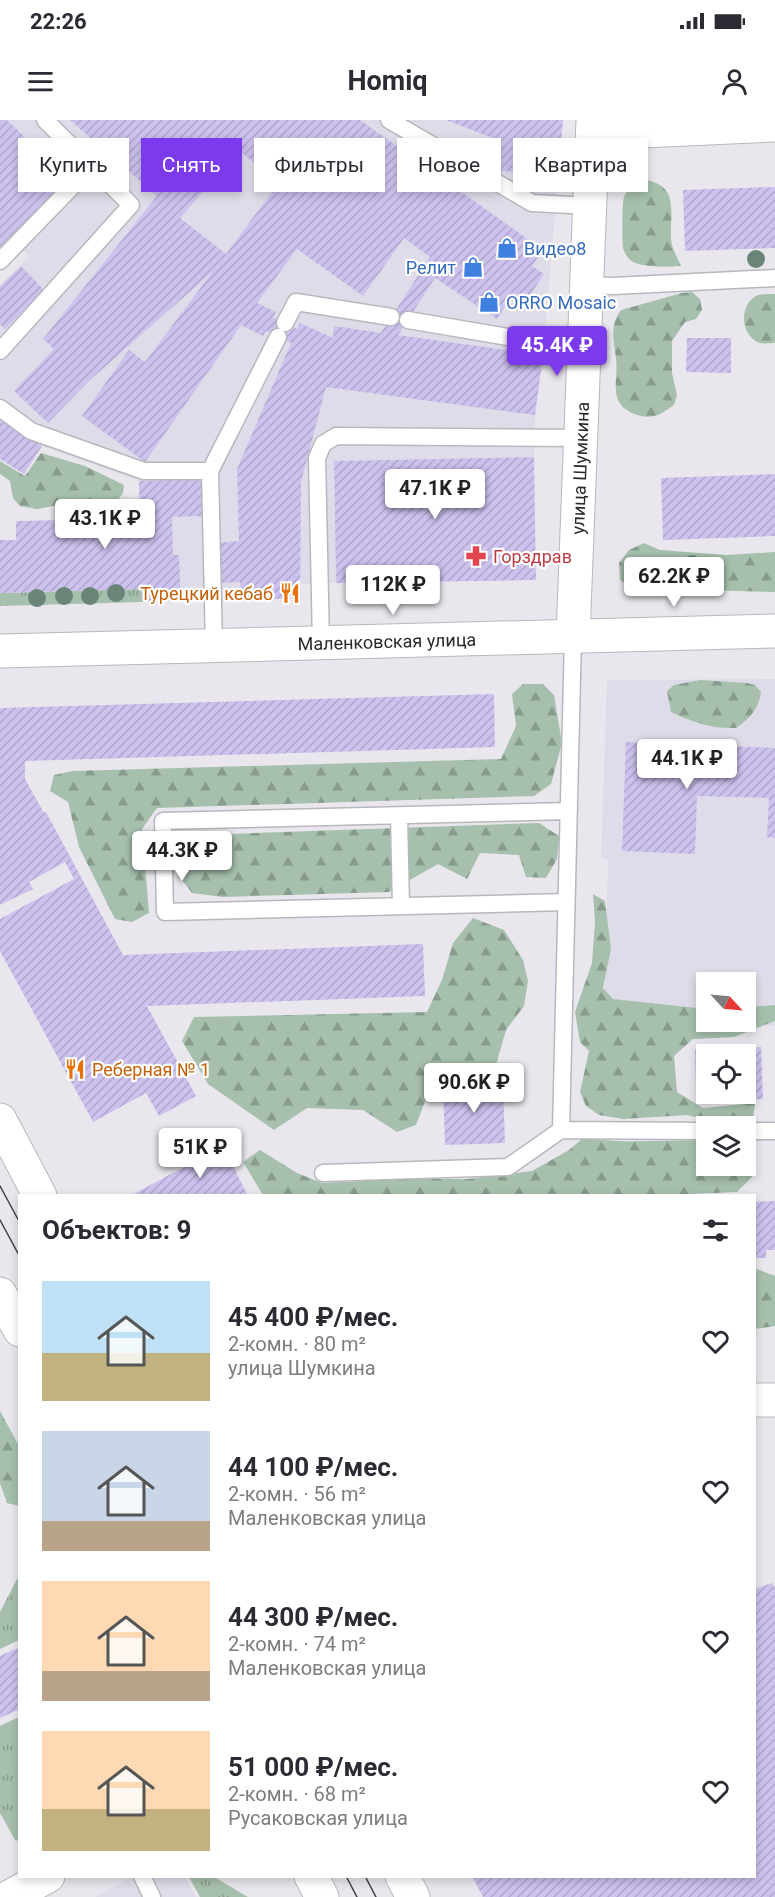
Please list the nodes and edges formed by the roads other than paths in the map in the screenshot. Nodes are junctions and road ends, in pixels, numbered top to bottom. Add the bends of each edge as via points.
1 (45, 120) edge
2 (389, 120) edge
3 (702, 124) edge
4 (775, 124) edge
5 (593, 126) edge
6 (63, 138) edge
7 (67, 192) edge
8 (118, 192) edge
9 (590, 206) junction
10 (0, 261) edge
11 (775, 278) edge
12 (587, 285) junction
13 (584, 346) junction
14 (0, 351) edge
15 (0, 408) edge
16 (580, 438) junction
17 (210, 471) junction
18 (775, 631) edge
19 (573, 636) junction
20 (321, 643) junction
21 (214, 646) junction
22 (0, 651) edge
23 (569, 811) junction
24 (399, 816) junction
25 (566, 902) junction
26 (401, 906) junction
27 (0, 1120) edge
28 (561, 1130) junction
29 (696, 1131) edge
30 (756, 1131) edge
31 (775, 1131) edge
32 (323, 1173) dead end
33 (39, 1194) edge
34 (0, 1294) edge
35 (18, 1326) edge
36 (756, 1400) edge
37 (775, 1400) edge
38 (44, 1878) edge
39 (142, 1878) edge
40 (312, 1878) edge
41 (403, 1878) edge
42 (9, 1897) edge
43 (152, 1897) edge
44 (322, 1897) edge
45 (413, 1897) edge

1 - 6 lane
2 - 9 lane via 532,202
3 - 4 street
3 - 5 street via 621,132
5 - 9 street, улица Шумкина
7 - 10 lane
8 - 14 lane via 131,205
9 - 12 street, улица Шумкина
11 - 12 lane
12 - 13 street, улица Шумкина
13 - 16 street, улица Шумкина
13 - 17 lane via 554,345 296,302
15 - 17 lane via 31,431 144,471
16 - 19 street, улица Шумкина
16 - 20 lane via 336,436 323,444 317,458
17 - 21 lane
18 - 19 street, Маленковская улица
19 - 20 street, Маленковская улица
19 - 23 lane
20 - 21 street, Маленковская улица
21 - 22 street, Маленковская улица
23 - 24 lane
23 - 25 lane
24 - 26 lane
24 - 26 lane via 163,821 165,912
25 - 26 lane
25 - 28 lane
27 - 33 street
28 - 29 lane
28 - 32 lane via 508,1167
30 - 31 lane
34 - 35 street
36 - 37 street
38 - 42 street
39 - 43 lane
40 - 44 street
41 - 45 street

